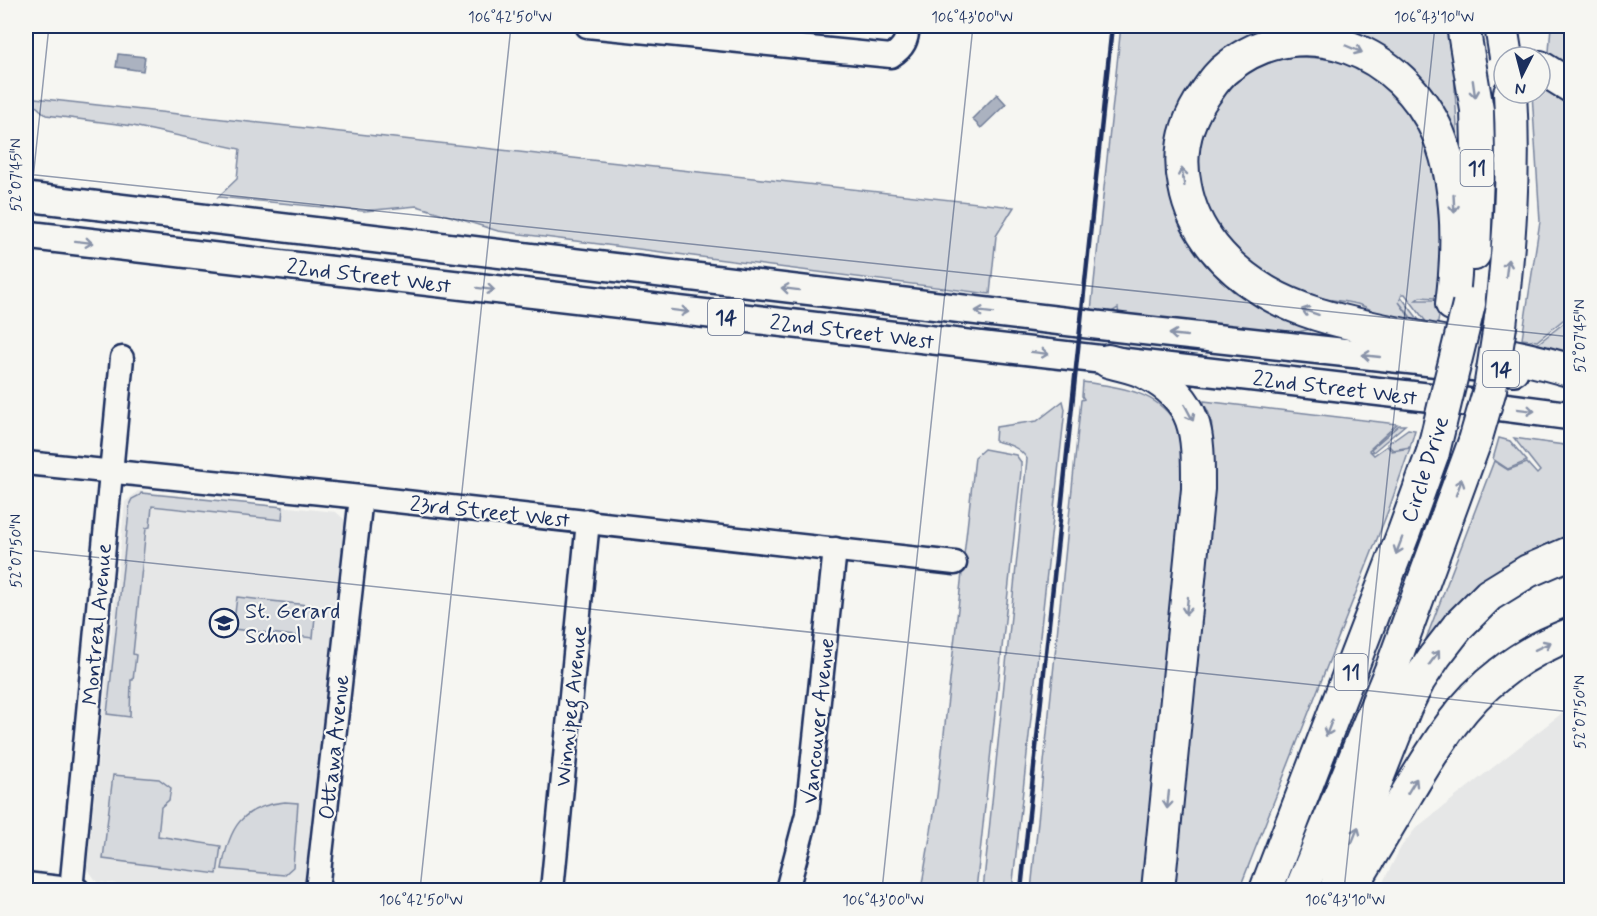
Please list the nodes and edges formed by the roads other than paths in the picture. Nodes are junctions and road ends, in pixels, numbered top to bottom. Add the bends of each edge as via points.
1 (587, 26) edge
2 (908, 26) edge
3 (1501, 26) edge
4 (1514, 26) edge
5 (1467, 28) edge
6 (661, 29) edge
7 (1500, 45) edge
8 (1504, 45) edge
9 (1515, 45) edge
10 (1552, 74) edge
11 (1572, 87) edge
12 (1511, 105) edge
13 (1515, 105) edge
14 (1513, 140) junction
15 (26, 197) edge
16 (26, 235) edge
17 (1461, 304) junction
18 (122, 358) dead end
19 (1108, 361) junction
20 (1572, 371) edge
21 (1572, 376) edge
22 (1567, 417) edge
23 (26, 463) edge
24 (111, 471) junction
25 (361, 497) junction
26 (588, 521) junction
27 (835, 549) junction
28 (1572, 552) edge
29 (955, 563) dead end
30 (1572, 634) edge
31 (26, 884) edge
32 (71, 890) edge
33 (78, 891) edge
34 (317, 891) edge
35 (552, 891) edge
36 (787, 891) edge
37 (1158, 891) edge
38 (1266, 891) edge
39 (1301, 891) edge
40 (1336, 891) edge
41 (1350, 891) edge

1 - 6 street
2 - 6 street via 902,50 891,56
3 - 8 highway, bridge
4 - 9 highway
5 - 7 highway
5 -> 17 highway, Circle Drive / 11 via 1478,148 1476,238
10 - 11 highway
12 - 14 highway, Circle Drive / 11
13 - 14 highway
39 -> 14 highway, Circle Drive / 11, bridge via 1393,665 1475,441 1490,389 1510,241
21 -> 15 main road, 22nd Street West / 14 via 1118,328
16 -> 19 main road, 22nd Street West / 14
20 -> 17 highway via 1320,315 1282,301 1244,277 1203,235 1189,205 1182,171 1187,129 1219,75 1254,51 1282,42 1311,39 1356,49 1403,82 1432,121 1452,179
17 -> 38 highway, Circle Drive / 11, bridge via 1433,452
18 - 24 street, Montreal Avenue
19 -> 22 main road, 22nd Street West / 14
19 -> 37 highway via 1146,373 1173,392 1194,421 1197,439 1198,489
23 - 24 street, 23rd Street West
24 - 25 street, 23rd Street West
24 - 32 street, Montreal Avenue
25 - 26 street, 23rd Street West
25 - 34 street, Ottawa Avenue
26 - 27 street, 23rd Street West
26 - 35 street, Winnipeg Avenue
27 - 29 street, 23rd Street West
27 - 36 street, Vancouver Avenue via 807,814
40 -> 28 highway via 1404,708 1430,664 1459,625 1489,596 1528,571
41 -> 30 highway via 1453,721 1498,675 1543,645
31 - 32 street
32 - 33 street

